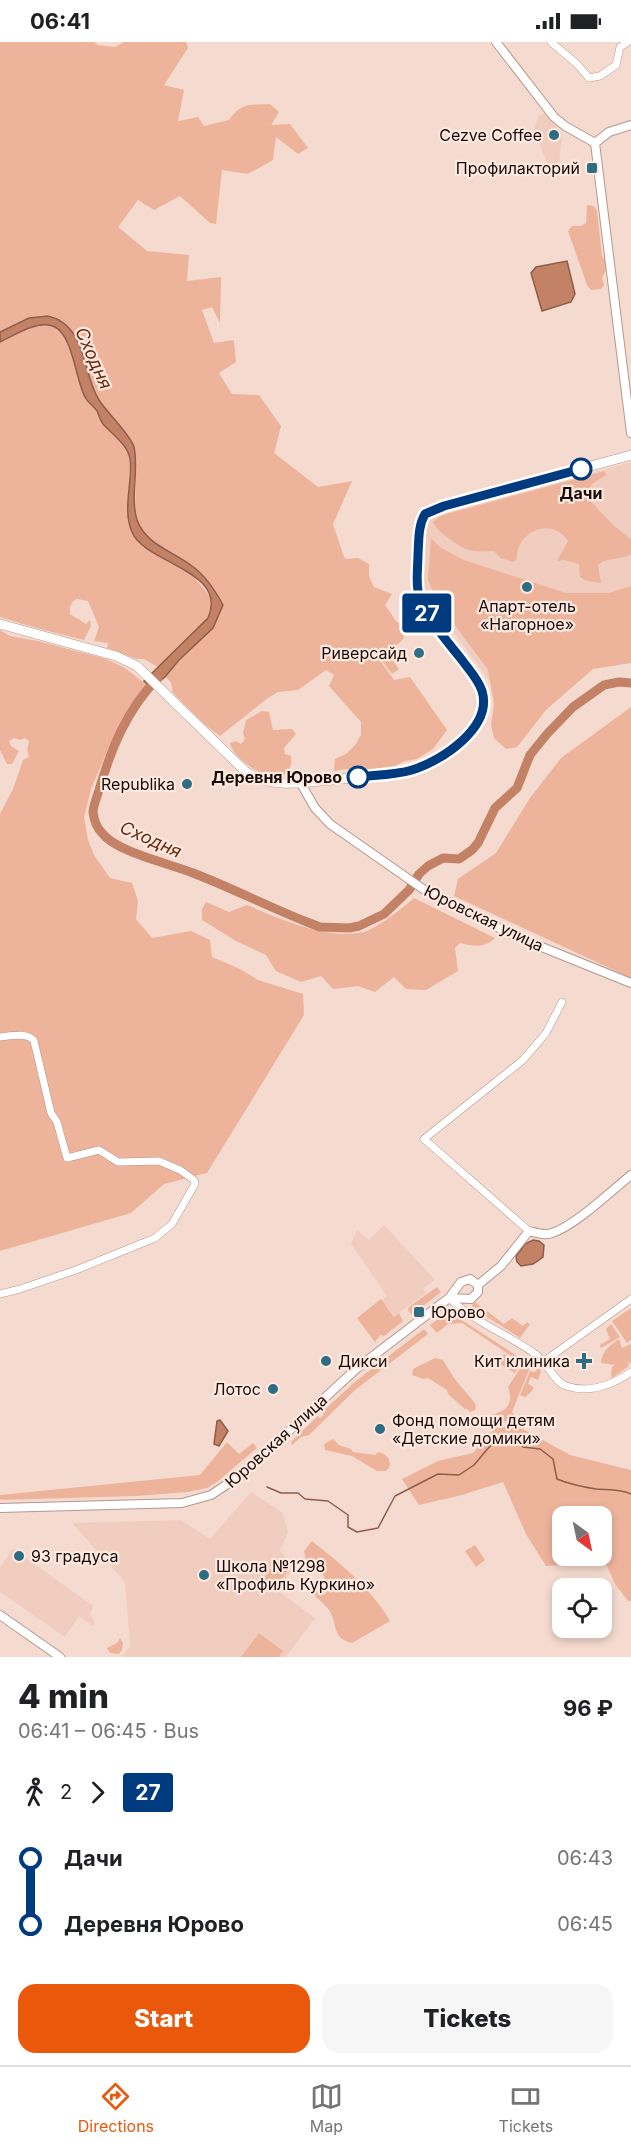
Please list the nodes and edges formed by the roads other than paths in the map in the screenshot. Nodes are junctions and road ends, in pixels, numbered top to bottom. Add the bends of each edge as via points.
1 (496, 42) edge
2 (551, 42) edge
3 (628, 42) edge
4 (631, 125) edge
5 (595, 143) junction
6 (631, 433) edge
7 (631, 455) edge
8 (0, 624) edge
9 (300, 782) junction
10 (631, 983) edge
11 (562, 1002) dead end
12 (0, 1037) edge
13 (631, 1175) edge
14 (529, 1231) junction
15 (459, 1284) junction
16 (478, 1285) junction
17 (0, 1294) edge
18 (449, 1298) junction
19 (468, 1298) junction
20 (631, 1299) edge
21 (472, 1316) junction
22 (543, 1362) junction
23 (631, 1372) edge
24 (0, 1508) edge
25 (0, 1615) edge
26 (60, 1657) edge

1 - 5 street via 554,117
2 - 3 street via 594,79 615,65 620,47
4 - 5 street via 609,132
5 - 6 street
7 - 9 main road via 425,514 420,530 419,597 479,685 484,701 480,719 458,744 415,769
8 - 9 main road via 129,661 252,776 272,783
9 - 10 street, Юровская улица via 330,824 423,889 517,937
11 - 14 street via 546,1034 528,1056 424,1139
12 - 17 street via 23,1035 34,1041 51,1113 67,1158 99,1150 118,1162 154,1160 180,1170 195,1184 172,1224 155,1238
13 - 14 street via 562,1228 549,1234
14 - 16 street via 501,1266
15 - 16 street via 470,1279
15 - 18 street, Юровская улица
15 - 19 street via 459,1294
16 - 19 street via 478,1292
18 - 19 street
18 - 21 street
18 - 24 street, Юровская улица via 356,1369 241,1475 212,1495 182,1503
19 - 21 street
20 - 22 street
21 - 22 street
22 - 23 street via 564,1385 583,1388 604,1387
25 - 26 street

